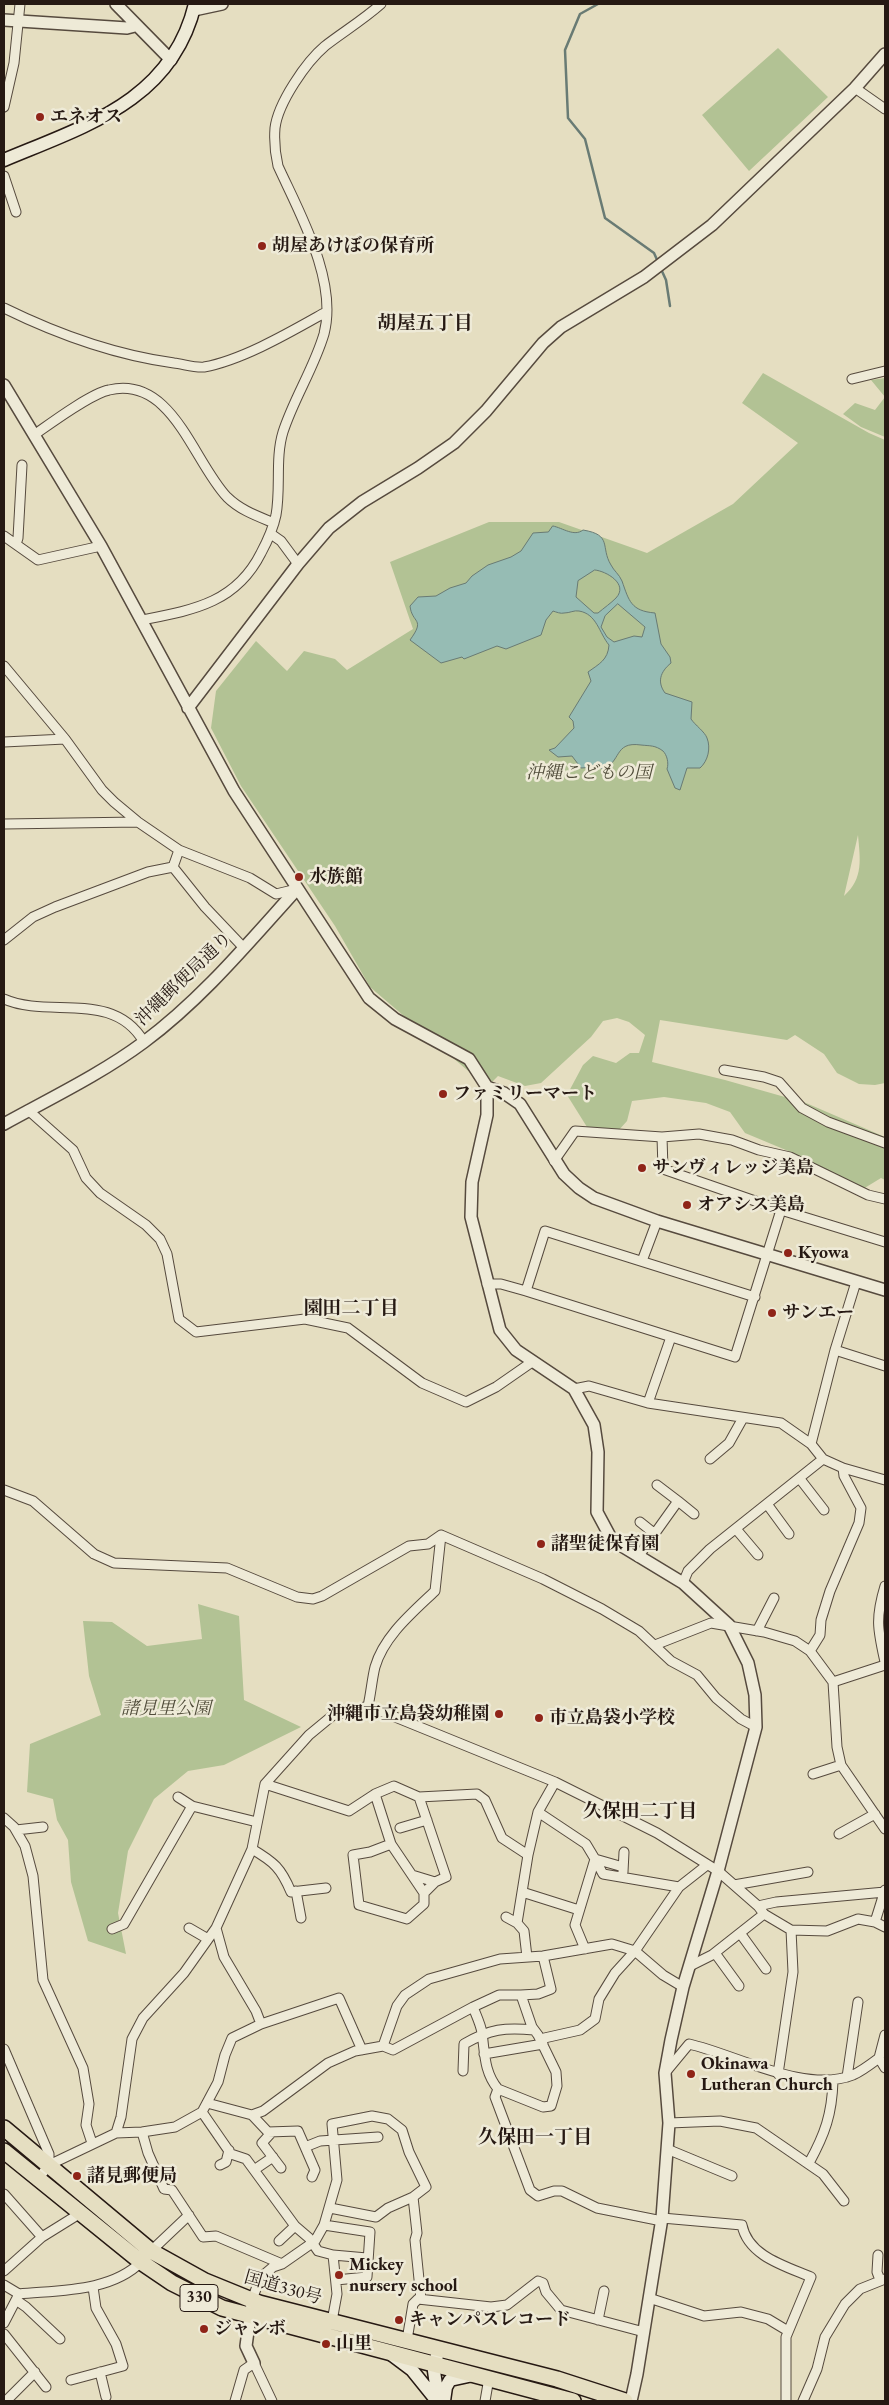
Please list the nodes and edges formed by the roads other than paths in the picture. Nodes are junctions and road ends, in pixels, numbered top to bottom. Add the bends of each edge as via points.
1 (20, 4) edge
2 (116, 4) edge
3 (222, 4) edge
4 (380, 4) edge
5 (194, 7) edge
6 (4, 20) edge
7 (19, 22) junction
8 (136, 26) junction
9 (885, 54) edge
10 (171, 60) junction
11 (855, 88) junction
12 (4, 107) edge
13 (885, 109) edge
14 (4, 160) edge
15 (4, 176) edge
16 (16, 212) dead end
17 (4, 308) edge
18 (326, 312) junction
19 (885, 371) edge
20 (852, 379) dead end
21 (4, 385) edge
22 (34, 435) junction
23 (22, 465) dead end
24 (274, 523) junction
25 (271, 534) junction
26 (4, 536) edge
27 (16, 544) junction
28 (101, 546) junction
29 (298, 564) junction
30 (142, 620) junction
31 (4, 666) edge
32 (188, 708) junction
33 (65, 740) junction
34 (4, 742) edge
35 (138, 822) junction
36 (4, 824) edge
37 (179, 850) junction
38 (173, 867) junction
39 (297, 889) junction
40 (4, 940) edge
41 (244, 947) junction
42 (4, 999) edge
43 (144, 1042) junction
44 (724, 1070) dead end
45 (487, 1087) junction
46 (28, 1110) junction
47 (4, 1124) edge
48 (662, 1137) junction
49 (885, 1143) edge
50 (554, 1161) junction
51 (885, 1199) edge
52 (781, 1210) junction
53 (657, 1221) junction
54 (885, 1242) edge
55 (768, 1254) junction
56 (642, 1261) junction
57 (856, 1282) junction
58 (487, 1284) junction
59 (885, 1290) edge
60 (526, 1291) junction
61 (755, 1297) junction
62 (671, 1337) junction
63 (835, 1350) junction
64 (532, 1362) junction
65 (885, 1366) edge
66 (574, 1389) junction
67 (648, 1403) junction
68 (743, 1418) junction
69 (811, 1444) junction
70 (710, 1459) dead end
71 (823, 1459) junction
72 (843, 1468) junction
73 (800, 1479) junction
74 (885, 1480) edge
75 (657, 1485) dead end
76 (4, 1490) edge
77 (678, 1501) junction
78 (766, 1504) junction
79 (824, 1510) dead end
80 (694, 1514) dead end
81 (640, 1522) dead end
82 (736, 1529) junction
83 (655, 1534) junction
84 (789, 1534) dead end
85 (441, 1535) junction
86 (758, 1555) dead end
87 (638, 1557) junction
88 (682, 1583) junction
89 (885, 1586) edge
90 (774, 1598) dead end
91 (729, 1625) junction
92 (757, 1631) junction
93 (655, 1645) junction
94 (810, 1651) junction
95 (885, 1663) edge
96 (833, 1682) junction
97 (368, 1706) junction
98 (756, 1727) junction
99 (842, 1765) junction
100 (813, 1774) dead end
101 (555, 1782) junction
102 (265, 1784) junction
103 (375, 1794) junction
104 (178, 1797) dead end
105 (419, 1797) junction
106 (192, 1806) junction
107 (538, 1812) junction
108 (875, 1814) junction
109 (5, 1820) edge
110 (427, 1820) junction
111 (257, 1822) junction
112 (43, 1827) dead end
113 (400, 1828) dead end
114 (885, 1829) edge
115 (16, 1830) junction
116 (839, 1834) dead end
117 (392, 1844) junction
118 (252, 1849) junction
119 (624, 1852) dead end
120 (528, 1855) junction
121 (595, 1859) junction
122 (707, 1864) junction
123 (623, 1867) junction
124 (718, 1871) junction
125 (808, 1872) dead end
126 (412, 1875) junction
127 (623, 1878) junction
128 (435, 1882) junction
129 (734, 1885) junction
130 (679, 1887) junction
131 (326, 1888) dead end
132 (296, 1891) junction
133 (885, 1891) edge
134 (522, 1892) junction
135 (424, 1893) junction
136 (758, 1906) junction
137 (579, 1910) junction
138 (764, 1914) junction
139 (506, 1917) dead end
140 (301, 1918) dead end
141 (875, 1922) junction
142 (517, 1923) junction
143 (885, 1927) edge
144 (189, 1928) dead end
145 (216, 1928) junction
146 (112, 1929) dead end
147 (791, 1930) junction
148 (740, 1933) junction
149 (208, 1939) junction
150 (585, 1949) junction
151 (635, 1951) junction
152 (715, 1953) junction
153 (543, 1956) junction
154 (527, 1957) junction
155 (690, 1966) junction
156 (766, 1969) dead end
157 (739, 1986) dead end
158 (683, 1987) junction
159 (521, 1995) junction
160 (858, 2002) dead end
161 (473, 2007) junction
162 (260, 2024) junction
163 (534, 2030) junction
164 (482, 2033) junction
165 (885, 2035) edge
166 (541, 2042) junction
167 (383, 2046) junction
168 (4, 2049) edge
169 (362, 2050) junction
170 (484, 2054) junction
171 (879, 2058) junction
172 (885, 2068) edge
173 (463, 2071) dead end
174 (665, 2073) junction
175 (778, 2074) junction
176 (847, 2077) junction
177 (832, 2080) junction
178 (498, 2089) junction
179 (207, 2103) junction
180 (202, 2112) junction
181 (252, 2115) junction
182 (669, 2123) junction
183 (142, 2132) junction
184 (272, 2132) junction
185 (5, 2133) edge
186 (116, 2133) junction
187 (378, 2137) dead end
188 (334, 2141) junction
189 (92, 2144) junction
190 (305, 2148) junction
191 (229, 2150) junction
192 (667, 2150) junction
193 (4, 2151) edge
194 (273, 2157) junction
195 (809, 2163) junction
196 (49, 2165) junction
197 (220, 2165) dead end
198 (281, 2168) dead end
199 (254, 2170) junction
200 (732, 2176) dead end
201 (312, 2177) dead end
202 (38, 2179) junction
203 (4, 2194) edge
204 (413, 2197) junction
205 (844, 2201) dead end
206 (330, 2208) junction
207 (79, 2214) junction
208 (189, 2215) junction
209 (662, 2220) junction
210 (324, 2225) junction
211 (295, 2226) junction
212 (42, 2237) junction
213 (279, 2241) dead end
214 (311, 2243) junction
215 (333, 2255) junction
216 (878, 2255) dead end
217 (146, 2256) junction
218 (367, 2258) junction
219 (282, 2264) junction
220 (4, 2271) edge
221 (336, 2280) junction
222 (883, 2280) edge
223 (4, 2286) edge
224 (93, 2287) junction
225 (604, 2292) dead end
226 (17, 2297) junction
227 (649, 2298) junction
228 (421, 2299) junction
229 (252, 2300) junction
230 (249, 2316) junction
231 (598, 2320) junction
232 (332, 2321) junction
233 (4, 2323) edge
234 (788, 2331) junction
235 (644, 2332) junction
236 (4, 2334) edge
237 (60, 2339) dead end
238 (407, 2340) junction
239 (439, 2348) junction
240 (384, 2350) junction
241 (254, 2363) junction
242 (435, 2363) junction
243 (35, 2372) junction
244 (100, 2372) junction
245 (483, 2376) junction
246 (71, 2380) dead end
247 (46, 2386) dead end
248 (106, 2397) dead end
249 (6, 2401) edge
250 (235, 2401) edge
251 (272, 2401) edge
252 (438, 2401) edge
253 (444, 2401) edge
254 (485, 2401) edge
255 (573, 2401) edge
256 (625, 2401) edge
257 (631, 2401) edge
258 (786, 2401) edge
259 (803, 2401) edge

1 - 7 street
2 - 8 street
3 - 5 street
4 - 18 street via 324,47 302,69 275,125 274,148 278,166 323,269
5 - 10 main road
6 - 7 street
7 - 8 street
7 - 12 street
8 - 10 street
9 - 11 street
10 - 14 main road via 151,84 105,118
11 - 13 street
11 - 29 street via 741,198 654,270 543,343 486,411 454,443 345,514
15 - 16 street
17 - 18 street via 86,342 145,359 202,367 226,361
18 - 24 street via 324,334 283,433
19 - 20 street
21 - 22 street
22 - 24 street via 97,394 129,388 148,394 163,403 228,498 242,509
22 - 28 street
23 - 27 street
24 - 25 street
25 - 29 street
25 - 30 street via 239,586 184,612
26 - 27 street
27 - 28 street via 38,560
28 - 30 street
29 - 32 street
30 - 32 street
31 - 33 street
32 - 39 street via 234,791
33 - 34 street
33 - 35 street via 102,790
35 - 36 street
35 - 37 street
37 - 38 street
37 - 39 street via 250,878 276,894
38 - 40 street via 148,872 55,907 33,917
38 - 41 street via 205,907
39 - 41 street, 沖縄郵便局通り
39 - 45 street via 369,998 395,1019 469,1059
41 - 43 street, 沖縄郵便局通り via 178,1014
42 - 43 street via 111,1014 134,1028
43 - 46 street, 沖縄郵便局通り
44 - 49 street via 779,1082 802,1108 828,1122
45 - 50 street via 520,1104
45 - 58 street via 487,1115 471,1201 474,1233
46 - 47 street, 沖縄郵便局通り
46 - 64 street via 69,1145 86,1178 100,1193 146,1225 160,1239 167,1254 179,1319 196,1332 305,1319 348,1328 422,1383 466,1402 496,1387
48 - 50 street via 575,1131
48 - 51 street via 699,1134 790,1156 868,1195
48 - 52 street via 663,1168
50 - 53 street via 574,1184 594,1198
52 - 54 street
52 - 55 street
53 - 55 street
53 - 56 street
55 - 57 street
55 - 61 street
56 - 60 street via 545,1231
56 - 61 street
57 - 59 street
57 - 63 street
58 - 60 street
58 - 64 street via 500,1330 508,1342
60 - 62 street
61 - 62 street via 735,1357
62 - 67 street
63 - 65 street
63 - 69 street
64 - 66 street
66 - 67 street via 589,1386
66 - 87 street via 594,1425 598,1452 597,1512 612,1540
67 - 68 street
68 - 69 street via 781,1424
68 - 70 street via 729,1443
69 - 71 street
71 - 72 street
71 - 73 street
72 - 74 street
72 - 94 street via 861,1508 859,1523 830,1591 820,1635
73 - 78 street
73 - 79 street
75 - 77 street
76 - 85 street via 33,1501 94,1554 114,1562 227,1568 297,1597 313,1599 409,1546 428,1544
77 - 80 street
77 - 83 street
78 - 82 street
78 - 84 street
81 - 83 street
82 - 86 street
82 - 88 street via 688,1571
83 - 87 street
85 - 93 street via 543,1579 602,1609
85 - 97 street via 435,1591 405,1620 383,1648 375,1667
87 - 88 street
88 - 91 street
89 - 95 street via 878,1608 878,1630
90 - 92 street
91 - 92 street
91 - 93 street via 711,1622
91 - 98 street via 748,1663 755,1695
92 - 94 street via 795,1641
93 - 98 street via 671,1661 697,1674 716,1698 740,1719
94 - 96 street
95 - 96 street
96 - 99 street via 837,1747
97 - 101 street
97 - 102 street via 332,1716 309,1735
98 - 124 street
99 - 100 street
99 - 108 street
101 - 107 street
101 - 122 street via 657,1833
102 - 103 street via 348,1811
102 - 111 street
103 - 105 street via 394,1786
103 - 117 street
104 - 106 street
105 - 110 street
105 - 120 street via 477,1794 485,1800 502,1838
106 - 111 street
106 - 146 street via 124,1924
107 - 120 street
107 - 121 street via 586,1844
108 - 114 street
108 - 116 street
109 - 115 street
110 - 113 street
110 - 128 street via 446,1877
111 - 118 street
112 - 115 street
115 - 189 street via 25,1846 33,1876 43,1980 82,2068 89,2104 86,2125
117 - 126 street
117 - 135 street via 353,1855 359,1905 407,1919 424,1904
118 - 132 street via 283,1873 291,1892
118 - 145 street
119 - 123 street
120 - 134 street
121 - 123 street
121 - 127 street via 603,1874
121 - 137 street
122 - 124 street
122 - 130 street
123 - 127 street
124 - 129 street
124 - 155 street
125 - 129 street
126 - 128 street
126 - 135 street
127 - 130 street
128 - 135 street
129 - 136 street
130 - 151 street
131 - 132 street
132 - 140 street
133 - 136 street
133 - 141 street
134 - 137 street
134 - 142 street
136 - 138 street
137 - 150 street via 575,1924
138 - 147 street
138 - 148 street
139 - 142 street
141 - 143 street
141 - 147 street via 858,1919 827,1931
142 - 154 street via 524,1931
144 - 149 street
145 - 149 street
145 - 162 street via 224,1957 256,2011
147 - 175 street via 793,1972
148 - 152 street
148 - 156 street
149 - 186 street via 184,1973 143,2018 132,2039
150 - 151 street via 612,1944
150 - 153 street
151 - 158 street
151 - 166 street via 615,1973 599,1999 595,2019 580,2030
152 - 155 street
152 - 157 street
153 - 154 street
153 - 159 street via 551,1989
154 - 167 street via 500,1959 429,1979 401,2000
155 - 158 street
158 - 174 street
159 - 161 street via 500,1995
159 - 163 street
160 - 176 street
161 - 164 street
161 - 167 street via 393,2050
162 - 169 street via 339,1998
162 - 179 street via 232,2038 218,2082
163 - 164 street via 513,2028
163 - 166 street
164 - 170 street
164 - 173 street via 464,2044
165 - 171 street
166 - 170 street
166 - 178 street via 556,2072 557,2086 551,2106 542,2107
167 - 169 street
168 - 196 street via 49,2154
169 - 181 street via 328,2064 263,2111
170 - 178 street via 490,2080
171 - 172 street
171 - 176 street
174 - 175 street via 688,2044 717,2051
174 - 182 street
175 - 177 street
176 - 177 street
177 - 195 street via 832,2107 823,2137
178 - 209 street via 495,2097 530,2190 538,2196 562,2191 597,2208
179 - 180 street
179 - 181 street
180 - 183 street via 175,2127
180 - 191 street
181 - 184 street via 268,2132
182 - 192 street
182 - 195 street via 720,2120 756,2128
183 - 186 street
183 - 208 street via 164,2189 172,2190
184 - 190 street via 298,2131
184 - 194 street via 262,2142
185 - 196 highway, 国道330号 / 330
186 - 189 street
187 - 188 street
188 - 190 street via 320,2141
188 - 204 street via 332,2124 372,2116 388,2119 402,2130 426,2187
188 - 206 street via 337,2180
189 - 196 street
190 - 201 street via 315,2170
191 - 197 street via 226,2162
191 - 199 street via 231,2154 246,2158
192 - 200 street
192 - 209 street
193 - 202 highway, 国道330号 / 330
194 - 198 street
194 - 199 street
195 - 205 street via 823,2174
196 - 202 street
196 - 217 highway, 国道330号 / 330
199 - 211 street
202 - 207 highway, 国道330号 / 330
203 - 212 street
204 - 206 street via 376,2217
204 - 228 street
206 - 210 street
207 - 212 street
207 - 217 highway, 国道330号 / 330
208 - 217 street
208 - 219 street via 203,2237 216,2236
209 - 227 street
209 - 234 street via 742,2225 744,2236 767,2259 811,2277
210 - 214 street
210 - 218 street via 370,2232
211 - 213 street
211 - 214 street
212 - 220 street
214 - 215 street via 318,2251
214 - 219 street
215 - 218 street
215 - 221 street
216 - 222 street via 877,2272
217 - 224 street via 131,2272
217 - 229 highway, 国道330号 / 330
217 - 230 highway, 国道330号 / 330 via 172,2283 222,2308
218 - 221 street via 367,2277
219 - 229 street via 260,2278
221 - 232 street via 338,2294
222 - 259 street via 860,2290 845,2304 825,2337 817,2369
223 - 226 street
224 - 226 street
224 - 244 street via 96,2308 116,2344 123,2366
225 - 231 street
226 - 233 street
226 - 237 street
227 - 234 street via 704,2316 741,2312 768,2320
227 - 235 street
228 - 231 street via 491,2307 507,2305 538,2281 543,2283 561,2310
228 - 238 street via 413,2304
229 - 230 street
229 - 232 highway, 国道330号 / 330
230 - 240 highway, 国道330号 / 330
230 - 241 street via 246,2346
231 - 235 street
232 - 238 highway, 国道330号 / 330
234 - 258 street
235 - 257 street
236 - 243 street
238 - 239 highway, 国道330号 / 330
239 - 242 main road
239 - 256 highway, 国道330号 / 330 via 558,2379
240 - 242 highway, 国道330号 / 330
240 - 252 main road via 412,2370
241 - 250 street via 244,2370
241 - 251 street
242 - 245 highway, 国道330号 / 330
242 - 252 main road
243 - 247 street
243 - 249 street
244 - 246 street
244 - 248 street
245 - 253 main road via 450,2380
245 - 254 street
245 - 255 highway, 国道330号 / 330

